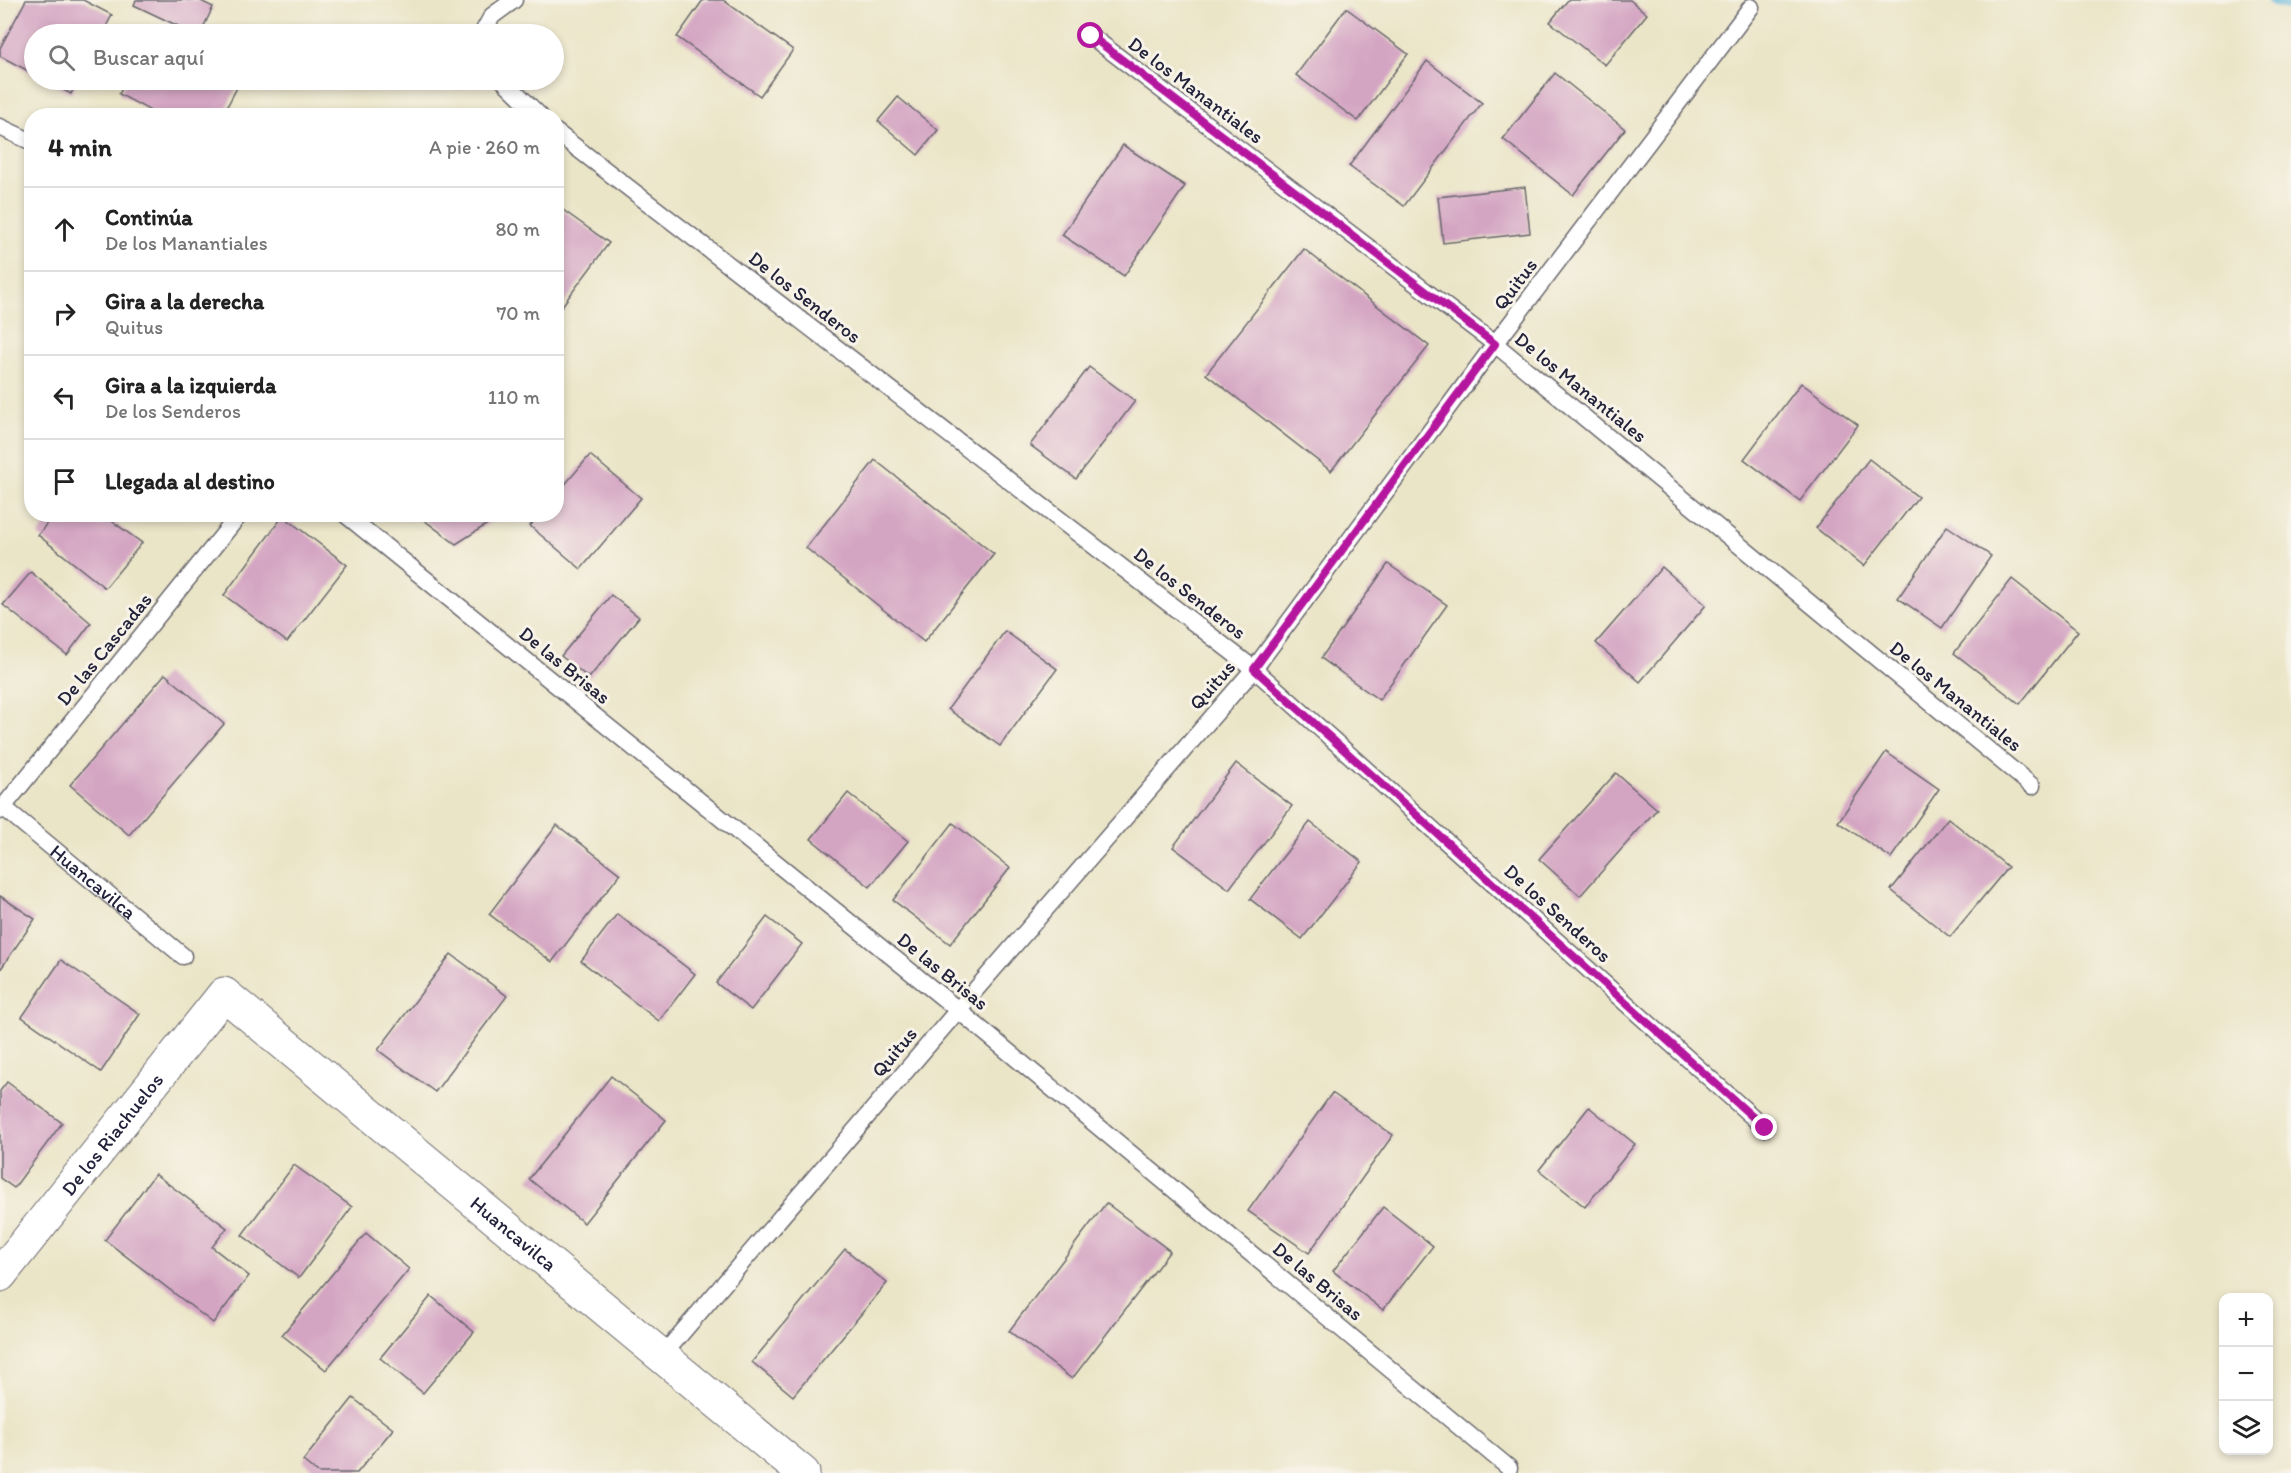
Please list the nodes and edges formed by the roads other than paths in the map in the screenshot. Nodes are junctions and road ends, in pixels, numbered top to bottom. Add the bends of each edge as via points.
1 (514, 0) edge
2 (1751, 7) dead end
3 (488, 24) edge
4 (1091, 36) dead end
5 (513, 90) edge
6 (532, 108) edge
7 (0, 127) edge
8 (24, 138) edge
9 (564, 138) edge
10 (1495, 344) junction
11 (234, 522) edge
12 (355, 522) edge
13 (1254, 669) junction
14 (2032, 786) dead end
15 (1, 809) edge
16 (183, 956) dead end
17 (224, 994) joint
18 (958, 1010) junction
19 (1765, 1128) dead end
20 (0, 1275) edge
21 (662, 1356) junction
22 (1509, 1468) dead end
23 (803, 1473) edge

1 - 3 lane
2 - 10 lane, Quitus
4 - 10 lane, De los Manantiales
5 - 6 lane
7 - 8 lane
9 - 13 lane, De los Senderos
10 - 13 lane, Quitus
10 - 14 lane, De los Manantiales
11 - 15 lane, De las Cascadas
12 - 18 lane, De las Brisas
13 - 18 lane, Quitus
13 - 19 lane, De los Senderos
15 - 16 lane, Huancavilca
17 - 20 street, De los Riachuelos
17 - 21 street, Huancavilca
18 - 21 lane, Quitus
18 - 22 lane, De las Brisas
21 - 23 street, Huancavilca

